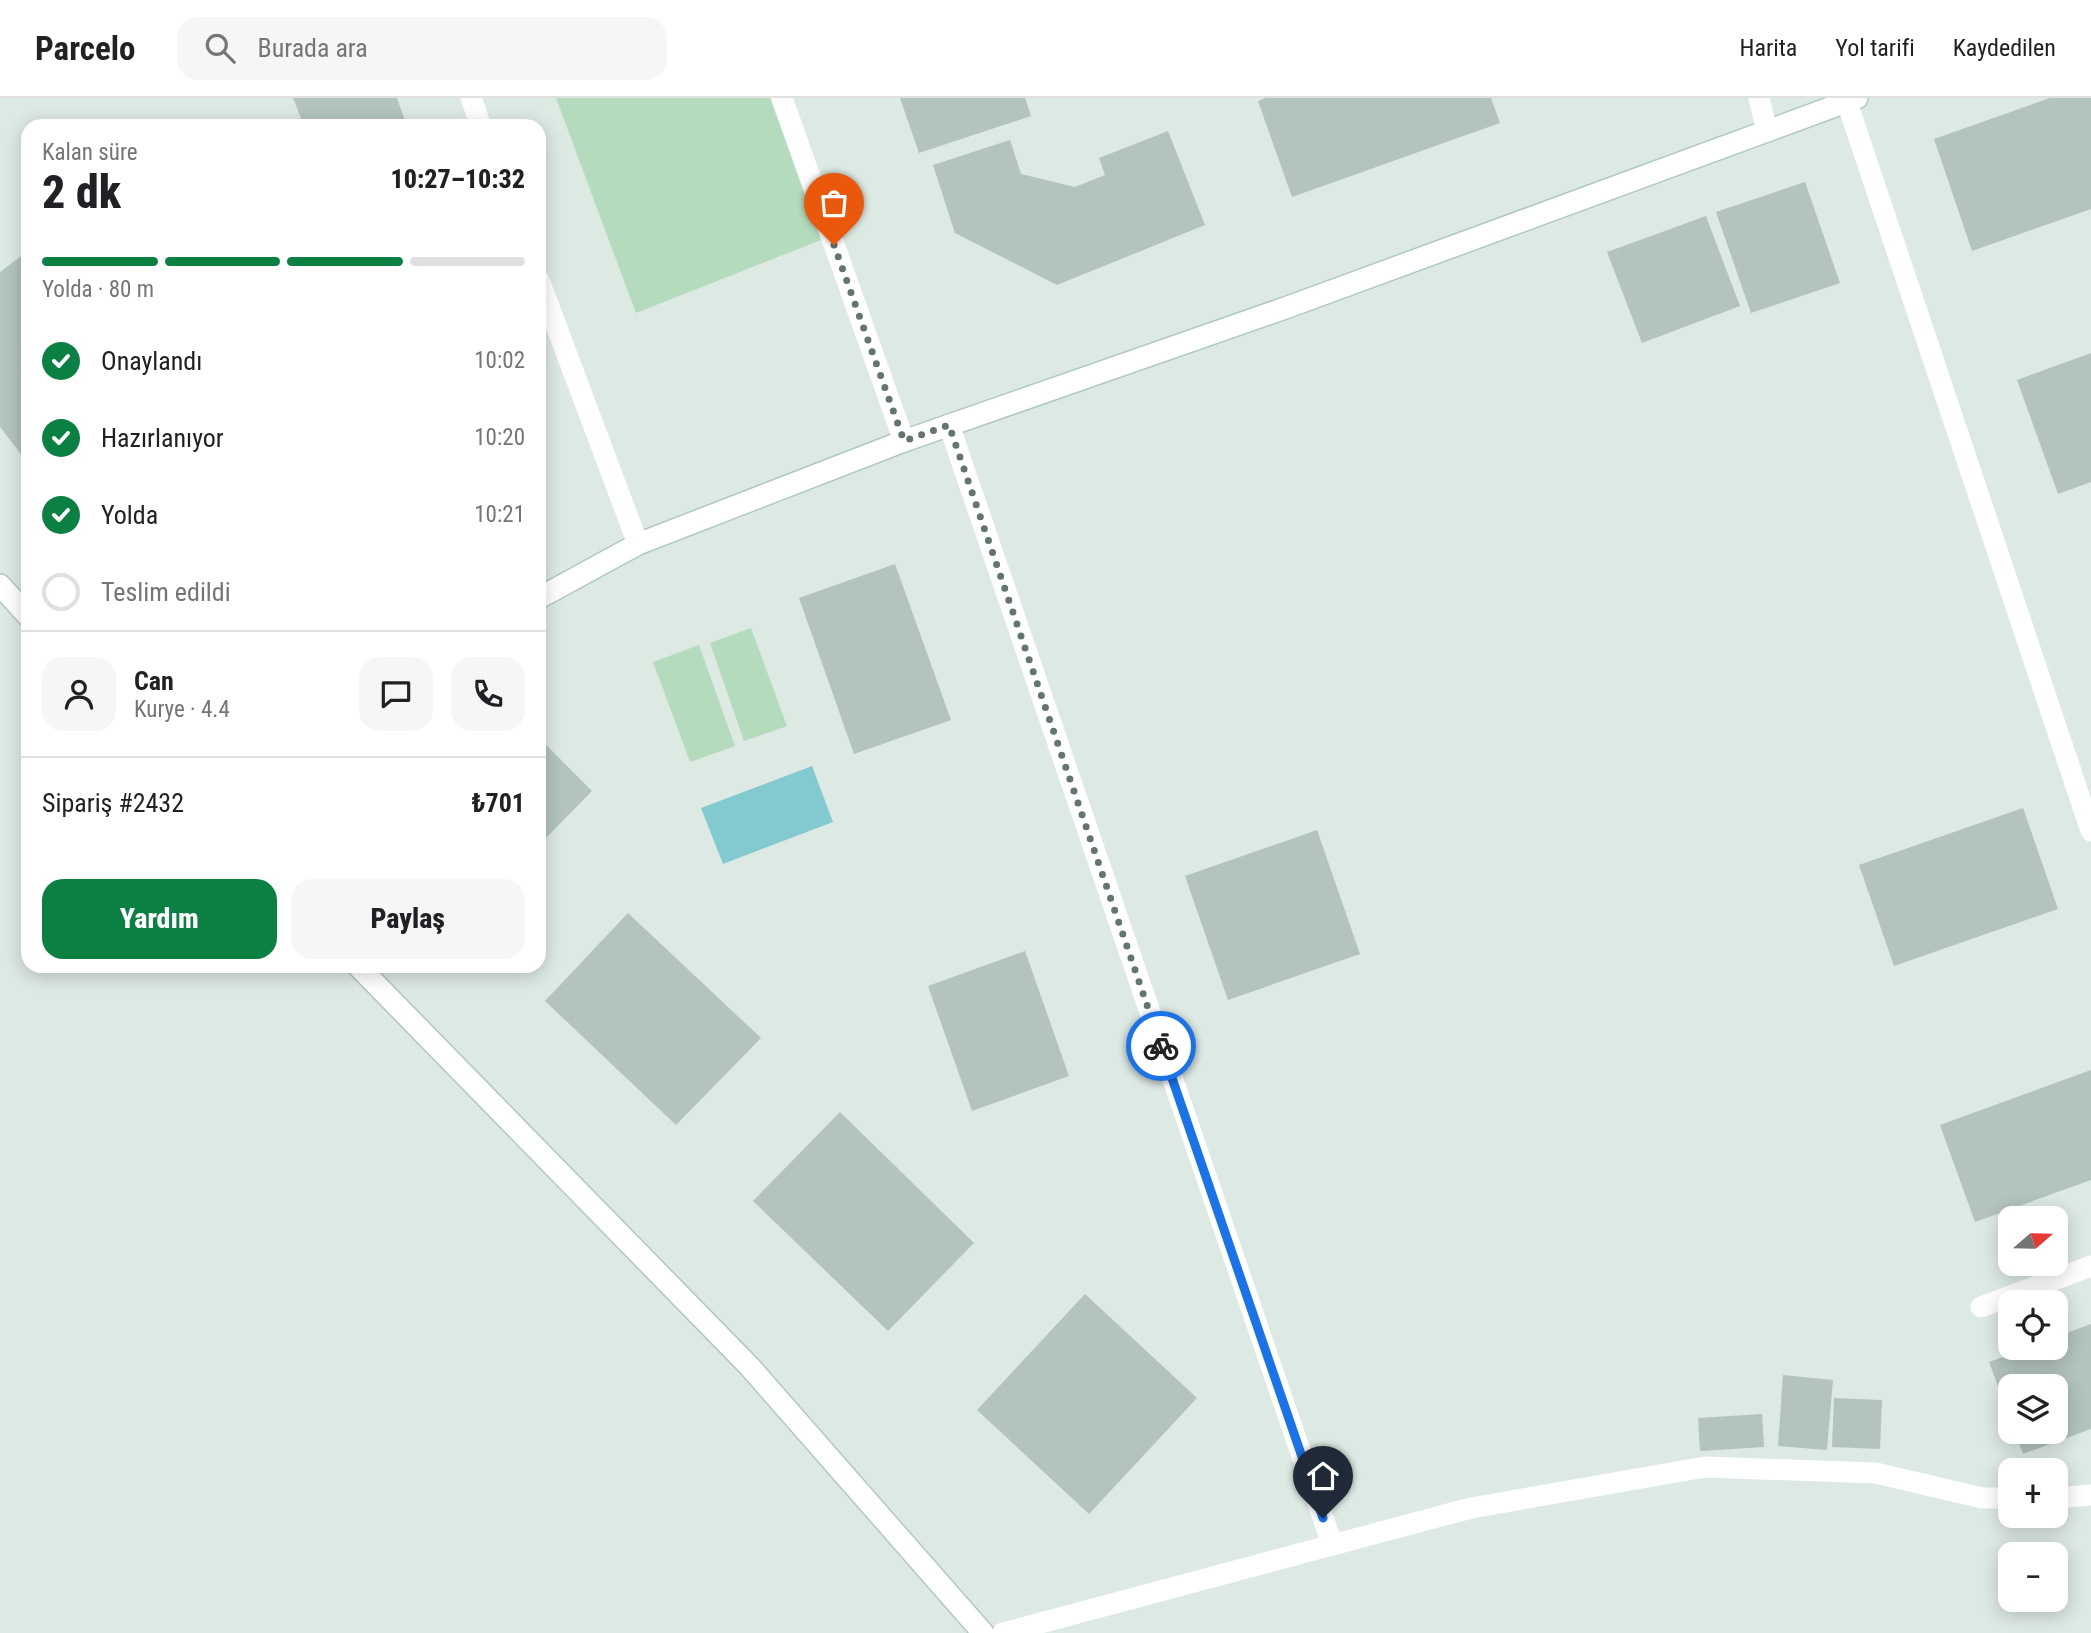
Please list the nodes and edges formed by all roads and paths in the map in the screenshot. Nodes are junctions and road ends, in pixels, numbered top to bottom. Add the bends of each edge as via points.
1 (471, 98) edge
2 (782, 98) edge
3 (1759, 98) edge
4 (1852, 100) edge
5 (478, 119) edge
6 (1767, 131) junction
7 (546, 299) edge
8 (949, 425) junction
9 (904, 441) junction
10 (638, 544) junction
11 (0, 585) edge
12 (546, 593) edge
13 (21, 608) edge
14 (2091, 831) edge
15 (365, 973) edge
16 (2091, 1266) edge
17 (1981, 1307) dead end
18 (2091, 1495) edge
19 (2068, 1497) edge
20 (1998, 1498) edge
21 (1332, 1544) junction
22 (983, 1633) edge
23 (1003, 1633) edge

1 - 5 street
2 - 9 street
3 - 6 street
4 - 6 street
4 - 14 street
6 - 8 street via 1288,307
7 - 10 street
8 - 9 street
8 - 21 street
9 - 10 street
10 - 12 street
11 - 13 street
15 - 22 street via 750,1367
16 - 17 street
18 - 19 street
20 - 21 street via 1876,1474 1705,1467 1471,1508
21 - 23 street

